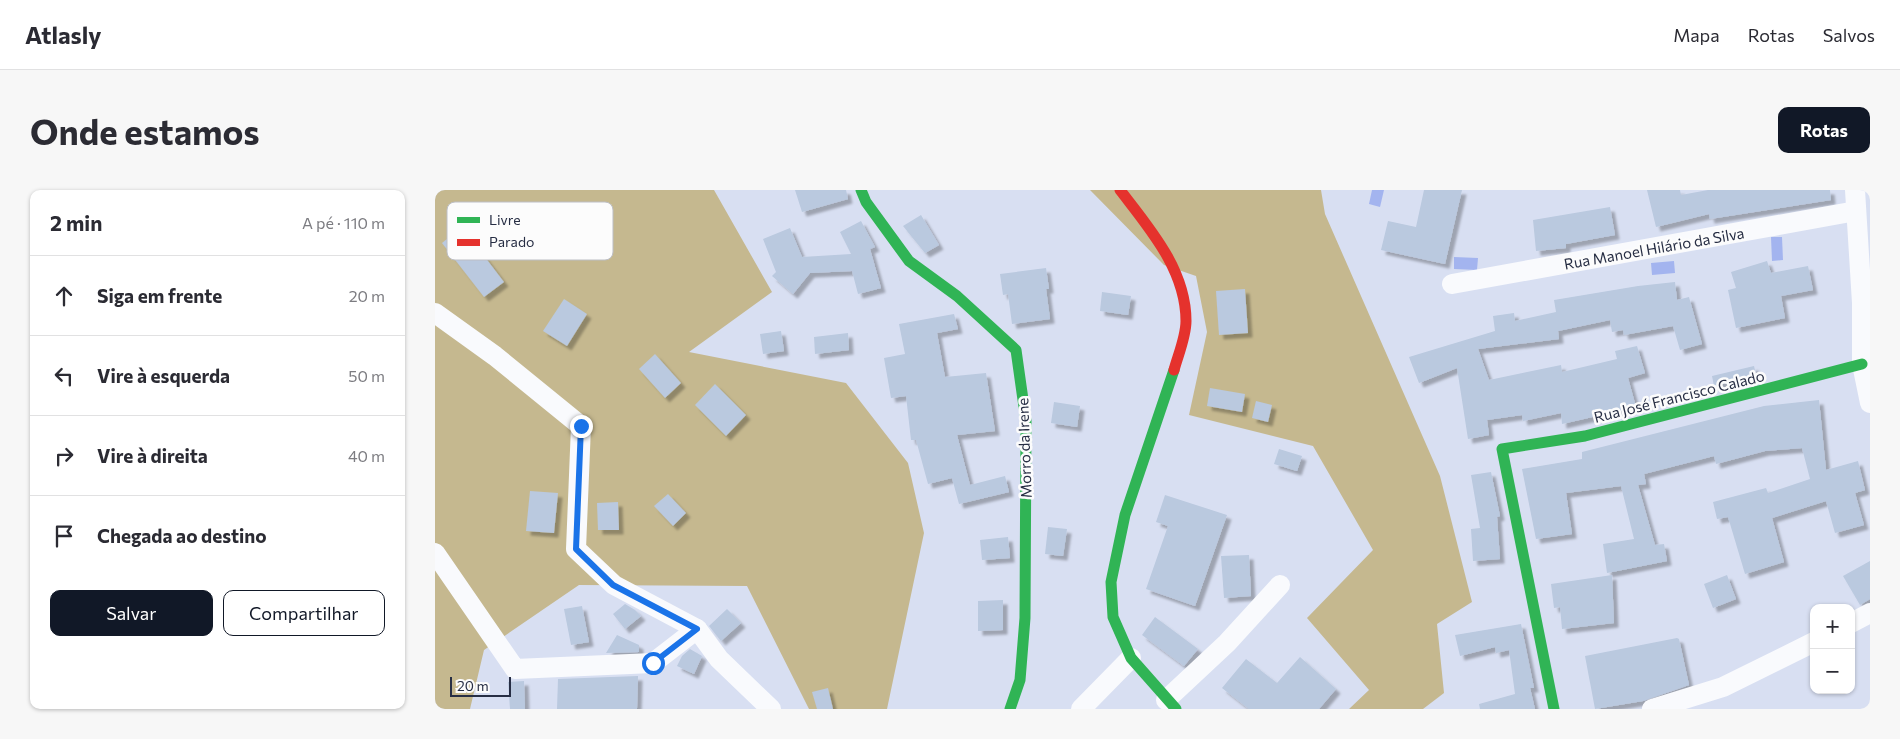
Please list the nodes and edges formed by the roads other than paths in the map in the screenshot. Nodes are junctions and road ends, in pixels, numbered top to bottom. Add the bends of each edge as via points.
1 (861, 190) edge
2 (1120, 190) edge
3 (1855, 190) edge
4 (1856, 212) junction
5 (1864, 254) edge
6 (1452, 284) dead end
7 (435, 314) edge
8 (1862, 364) junction
9 (1870, 403) edge
10 (435, 553) edge
11 (1280, 585) dead end
12 (1870, 613) edge
13 (1855, 621) edge
14 (697, 629) junction
15 (1810, 644) edge
16 (1131, 658) junction
17 (1171, 704) edge
18 (771, 709) edge
19 (1010, 709) edge
20 (1081, 709) edge
21 (1555, 709) edge
22 (1653, 709) edge

1 - 19 street, Morro da Irene via 866,202 909,261 957,296 1016,350 1026,421 1027,527 1025,618 1019,680
2 - 16 street via 1148,226 1178,274 1185,322 1170,388 1125,515 1111,582 1113,617
3 - 4 street
4 - 5 street
4 - 6 street, Rua Manoel Hilário da Silva
5 - 8 street
7 - 14 street via 495,356 581,426 576,549 613,585
8 - 9 street
8 - 21 street, Rua José Francisco Calado via 1585,436 1502,449
10 - 14 street via 515,669 653,663
11 - 17 street
12 - 13 street
14 - 18 street via 719,659
15 - 22 street via 1723,687
16 - 17 street
16 - 20 street

